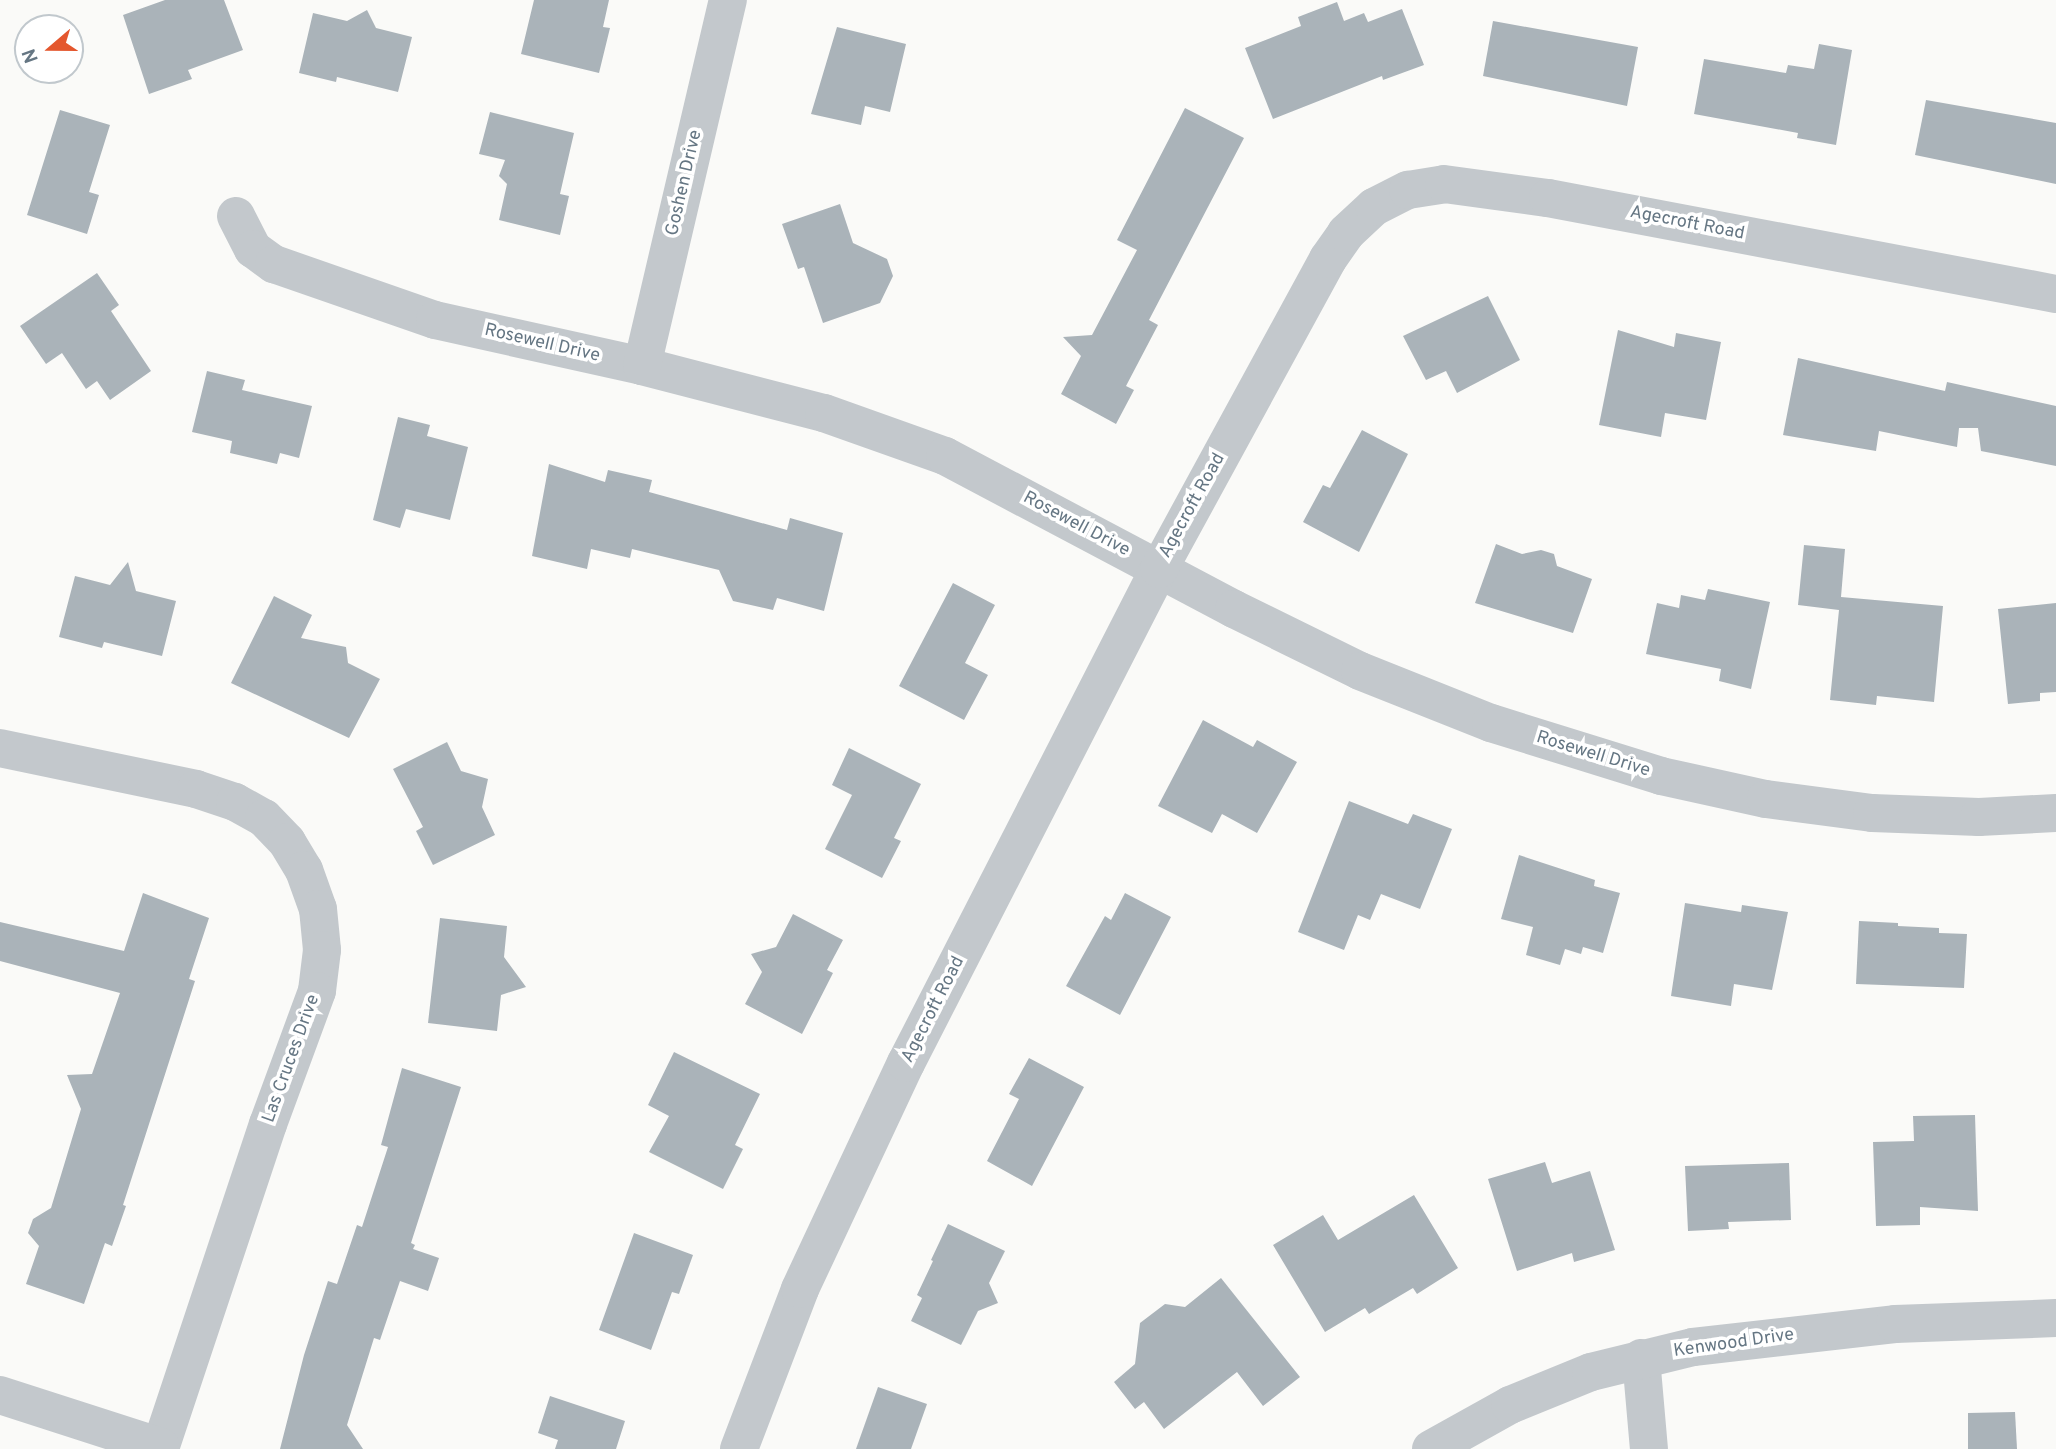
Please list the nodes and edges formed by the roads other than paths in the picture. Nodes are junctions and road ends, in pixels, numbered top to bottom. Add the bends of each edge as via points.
1 (728, 0) edge
2 (236, 216) dead end
3 (2056, 294) edge
4 (642, 366) junction
5 (1159, 569) junction
6 (0, 748) edge
7 (2056, 813) edge
8 (2056, 1318) edge
9 (1641, 1358) junction
10 (0, 1395) edge
11 (161, 1448) edge
12 (739, 1449) edge
13 (1431, 1449) edge
14 (1649, 1449) edge

1 - 4 street, Goshen Drive
2 - 4 street, Rosewell Drive via 253,249 274,264 435,320
3 - 5 street, Agecroft Road via 1548,198 1444,184 1408,190 1374,207 1346,233 1328,259
4 - 5 street, Rosewell Drive via 824,413 945,456
5 - 7 street, Rosewell Drive via 1360,671 1491,723 1661,776 1766,799 1872,813 1979,817
5 - 12 street, Agecroft Road via 900,1076 800,1289
6 - 11 street, Las Cruces Drive via 196,789 235,802 264,818 286,842 304,870 318,909 322,950 317,991
8 - 9 street, Kenwood Drive via 1895,1324 1693,1347
9 - 13 street, Kenwood Drive via 1591,1372 1510,1405
9 - 14 street
10 - 11 street

